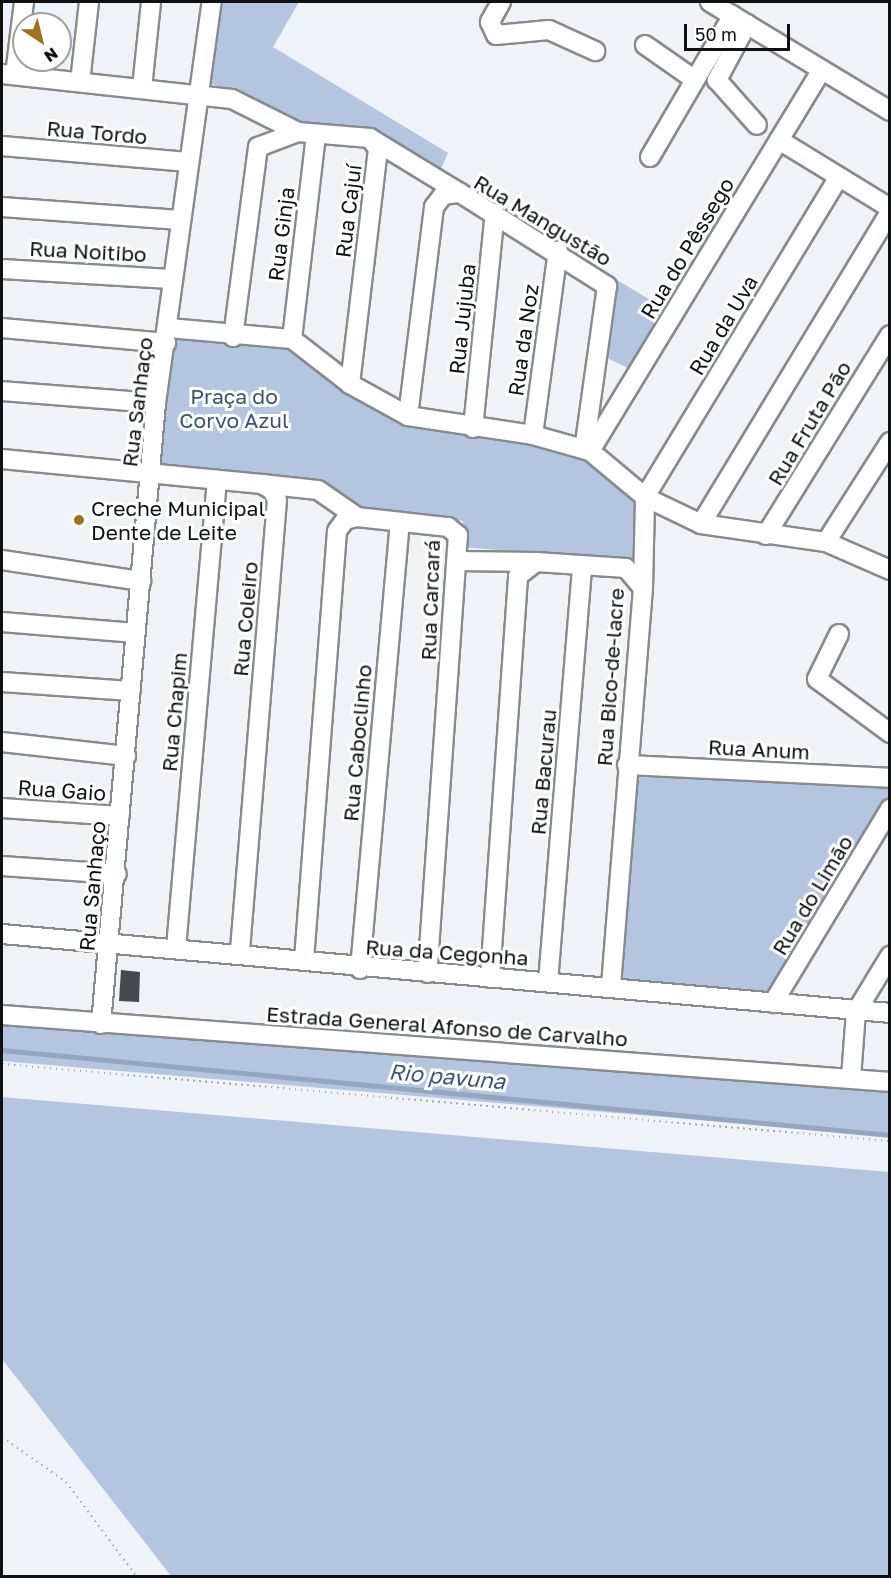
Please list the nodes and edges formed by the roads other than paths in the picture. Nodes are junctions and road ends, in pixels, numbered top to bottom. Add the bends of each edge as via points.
1 (24, 2) edge
2 (89, 2) edge
3 (151, 2) edge
4 (212, 2) edge
5 (501, 2) edge
6 (710, 2) edge
7 (740, 20) junction
8 (645, 45) dead end
9 (595, 51) dead end
10 (822, 70) junction
11 (8, 74) edge
12 (695, 80) junction
13 (80, 82) junction
14 (142, 88) junction
15 (198, 94) junction
16 (887, 105) edge
17 (757, 124) dead end
18 (307, 133) junction
19 (370, 138) junction
20 (779, 140) junction
21 (2, 146) edge
22 (650, 157) dead end
23 (188, 162) junction
24 (839, 177) junction
25 (460, 193) junction
26 (2, 207) edge
27 (890, 210) edge
28 (495, 213) junction
29 (180, 220) junction
30 (558, 251) junction
31 (2, 268) edge
32 (171, 279) junction
33 (2, 328) edge
34 (890, 334) edge
35 (167, 336) junction
36 (233, 337) junction
37 (292, 339) junction
38 (350, 384) junction
39 (2, 391) edge
40 (156, 403) junction
41 (408, 416) junction
42 (473, 428) junction
43 (533, 435) junction
44 (890, 442) edge
45 (587, 450) junction
46 (2, 459) edge
47 (152, 474) junction
48 (217, 480) junction
49 (262, 484) junction
50 (645, 497) junction
51 (357, 517) junction
52 (400, 522) junction
53 (701, 524) junction
54 (766, 535) junction
55 (826, 542) junction
56 (2, 560) edge
57 (458, 561) junction
58 (536, 562) junction
59 (582, 566) junction
60 (889, 568) edge
61 (141, 581) junction
62 (643, 588) junction
63 (2, 622) edge
64 (136, 633) junction
65 (839, 634) dead end
66 (2, 682) edge
67 (131, 691) junction
68 (890, 733) edge
69 (2, 742) edge
70 (126, 756) junction
71 (627, 765) junction
72 (890, 778) edge
73 (2, 808) edge
74 (890, 809) edge
75 (120, 816) junction
76 (2, 866) edge
77 (117, 874) junction
78 (2, 934) edge
79 (111, 944) junction
80 (176, 948) junction
81 (240, 953) junction
82 (890, 956) edge
83 (304, 960) junction
84 (360, 969) junction
85 (427, 973) junction
86 (490, 978) junction
87 (548, 982) junction
88 (611, 986) junction
89 (773, 1003) junction
90 (856, 1012) junction
91 (890, 1013) edge
92 (2, 1015) edge
93 (101, 1024) junction
94 (851, 1078) junction
95 (890, 1082) edge

1 - 11 street
2 - 13 street
3 - 14 street
4 - 15 street, Rua Sanhaço
5 - 9 street via 490,21 496,35 549,30
6 - 7 street
7 - 10 street
7 - 12 street
7 - 17 street via 717,80
8 - 12 street
10 - 16 street
10 - 20 street, Rua do Pêssego
11 - 13 street
12 - 22 street
13 - 14 street
14 - 15 street
15 - 18 street via 257,108
15 - 23 street, Rua Sanhaço
18 - 19 street, Rua Cajuí
18 - 36 street, Rua Cajuí via 262,144 256,151
18 - 37 street, Rua Ginja
19 - 25 street
19 - 38 street, Rua Cajuí via 378,149
20 - 24 street
20 - 45 street, Rua do Pêssego
21 - 23 street, Rua Tordo
23 - 29 street, Rua Sanhaço
24 - 27 street
24 - 50 street, Rua da Uva
25 - 28 street, Rua Mangustão
25 - 41 street, Rua Mangustão via 443,195 434,207
26 - 29 street
27 - 53 street
28 - 30 street, Rua Mangustão
28 - 42 street, Rua Jujuba
29 - 32 street, Rua Sanhaço
30 - 43 street, Rua da Noz
30 - 45 street, Rua Mangustão via 607,286
31 - 32 street, Rua Noitibo
32 - 35 street, Rua Sanhaço
33 - 35 street
34 - 54 street, Rua Fruta Pão
35 - 36 street
35 - 40 street, Rua Sanhaço
36 - 37 street
37 - 38 street
38 - 41 street
39 - 40 street
40 - 47 street, Rua Sanhaço
41 - 42 street
42 - 43 street
43 - 45 street
44 - 55 street
45 - 50 street
46 - 47 street
47 - 48 street
47 - 61 street, Rua Sanhaço
48 - 49 street
48 - 80 street, Rua Chapim
49 - 51 street via 318,490
49 - 81 street, Rua Coleiro via 277,500
50 - 53 street
50 - 62 street
51 - 52 street, Rua Carcará
51 - 83 street via 345,520 337,531
52 - 57 street, Rua Carcará via 456,531
52 - 84 street, Rua Caboclinho
53 - 54 street
54 - 55 street
55 - 60 street
56 - 61 street
57 - 58 street, Rua Bico-de-lacre
57 - 85 street, Rua Carcará
58 - 59 street, Rua Bico-de-lacre
58 - 86 street via 518,576
59 - 62 street, Rua Bico-de-lacre via 626,568
59 - 87 street, Rua Bacurau
61 - 64 street, Rua Sanhaço
62 - 71 street, Rua Bico-de-lacre
63 - 64 street
64 - 67 street, Rua Sanhaço
65 - 68 street via 817,679
66 - 67 street
67 - 70 street, Rua Sanhaço
69 - 70 street
70 - 75 street, Rua Sanhaço
71 - 72 street, Rua Anum
71 - 88 street, Rua Bico-de-lacre
73 - 75 street, Rua Gaio
74 - 89 street, Rua do Limão
75 - 77 street, Rua Sanhaço
76 - 77 street
77 - 79 street, Rua Sanhaço
78 - 79 street, Rua da Cegonha
79 - 80 street, Rua da Cegonha
79 - 93 street, Rua Sanhaço
80 - 81 street, Rua da Cegonha
81 - 83 street, Rua da Cegonha
82 - 90 street
83 - 84 street, Rua da Cegonha
84 - 85 street, Rua da Cegonha
85 - 86 street, Rua da Cegonha
86 - 87 street, Rua da Cegonha
87 - 88 street, Rua da Cegonha
88 - 89 street, Rua da Cegonha
89 - 90 street, Rua da Cegonha
90 - 91 street, Rua da Cegonha
90 - 94 street
92 - 93 street, Estrada General Afonso de Carvalho
93 - 94 street, Estrada General Afonso de Carvalho
94 - 95 street, Estrada General Afonso de Carvalho

